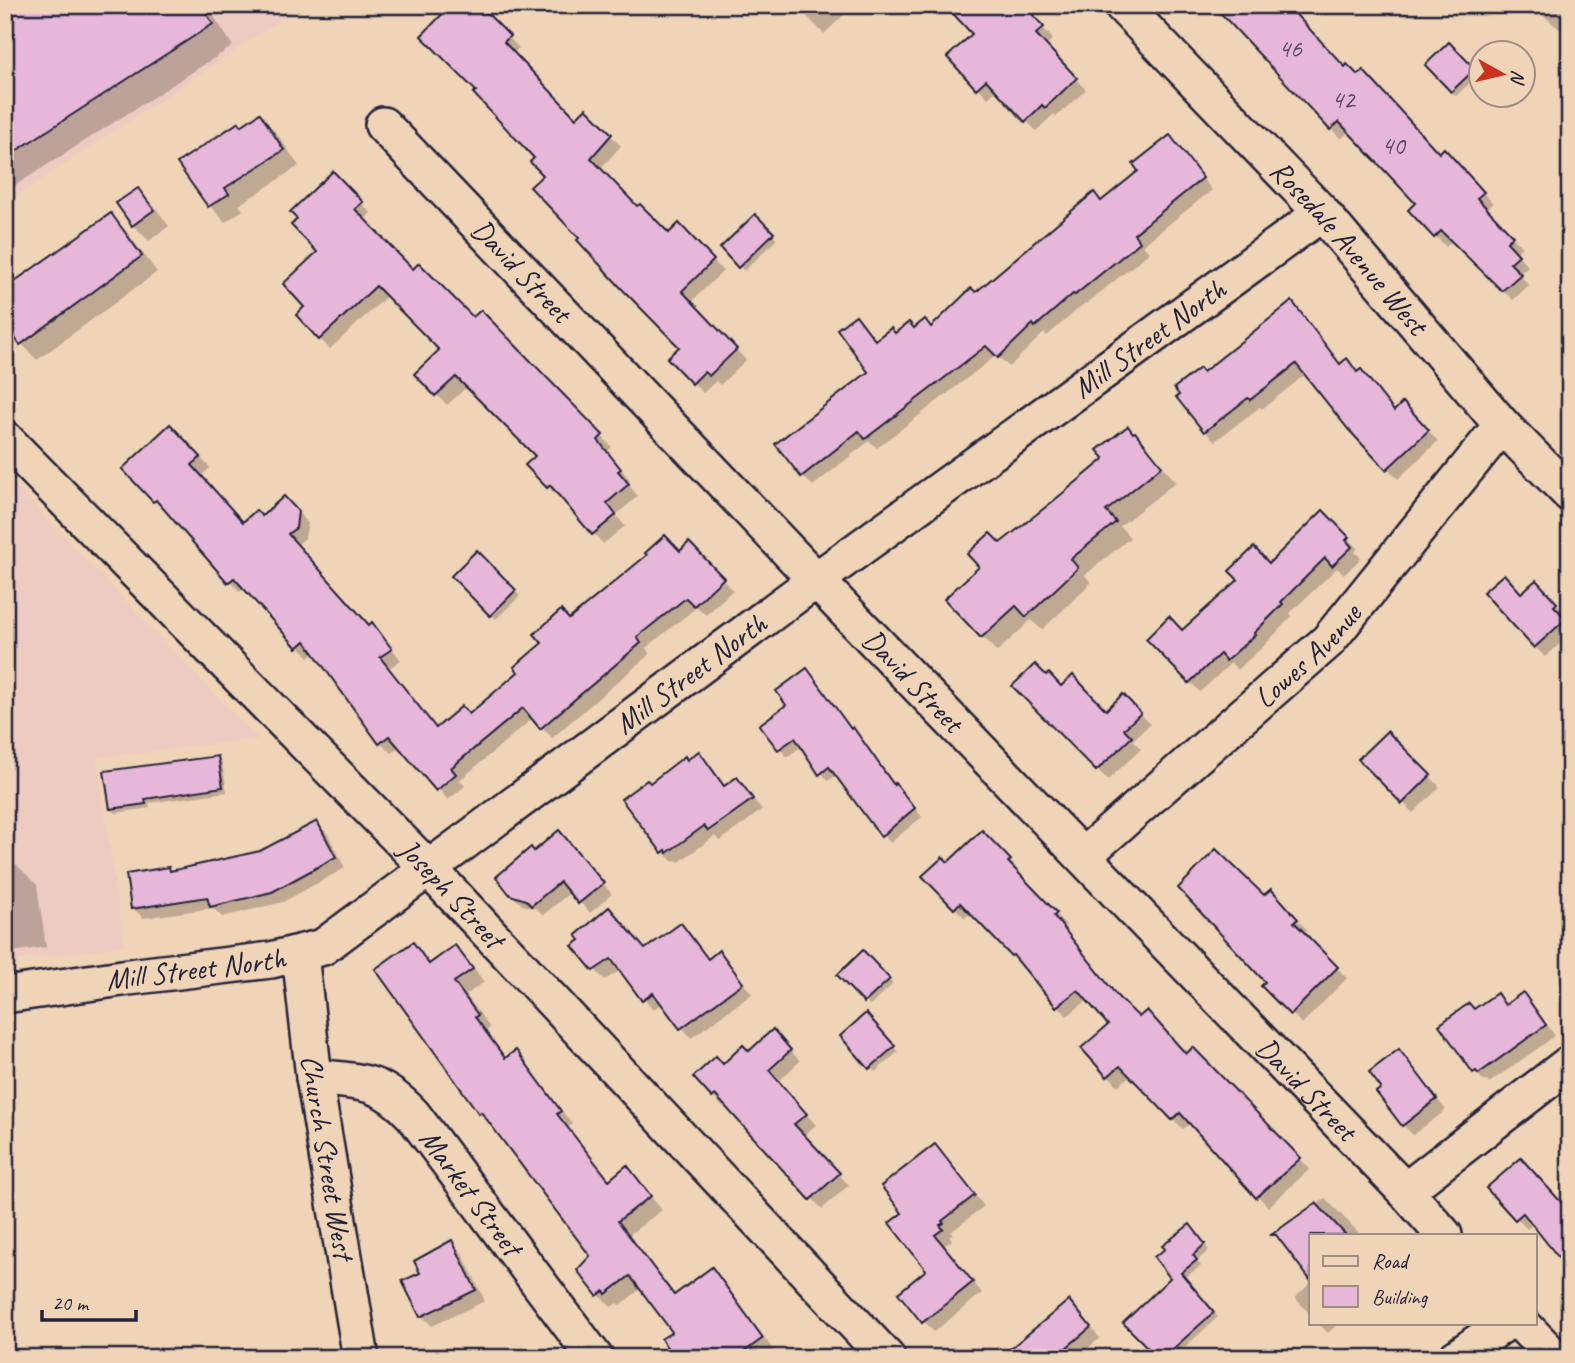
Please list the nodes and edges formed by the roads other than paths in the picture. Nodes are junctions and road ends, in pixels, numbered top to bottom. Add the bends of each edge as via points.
1 (1122, 5) edge
2 (383, 125) dead end
3 (1322, 213) junction
4 (1502, 425) junction
5 (5, 439) edge
6 (1570, 494) edge
7 (816, 580) junction
8 (1083, 856) junction
9 (429, 869) junction
10 (300, 954) junction
11 (5, 995) edge
12 (1570, 1063) edge
13 (314, 1077) junction
14 (1405, 1191) junction
15 (1443, 1234) edge
16 (1504, 1324) edge
17 (1522, 1324) edge
18 (361, 1358) edge
19 (595, 1358) edge
20 (887, 1358) edge
21 (1456, 1358) edge
22 (1555, 1358) edge

1 - 3 street, Rosedale Avenue West
2 - 7 street, David Street
3 - 4 street, Rosedale Avenue West
3 - 7 street, Mill Street North
4 - 6 street, Rosedale Avenue West
4 - 8 street, Lowes Avenue via 1328,641
5 - 9 street, Joseph Street
7 - 8 street, David Street
7 - 9 street, Mill Street North
8 - 14 street, David Street
9 - 10 street, Mill Street North via 323,947
9 - 20 street, Joseph Street
10 - 11 street, Mill Street North
10 - 13 street, Church Street West
12 - 14 street
13 - 18 street, Church Street West
13 - 19 street, Market Street via 371,1083 396,1097
14 - 15 street, David Street
16 - 21 street
17 - 22 street

